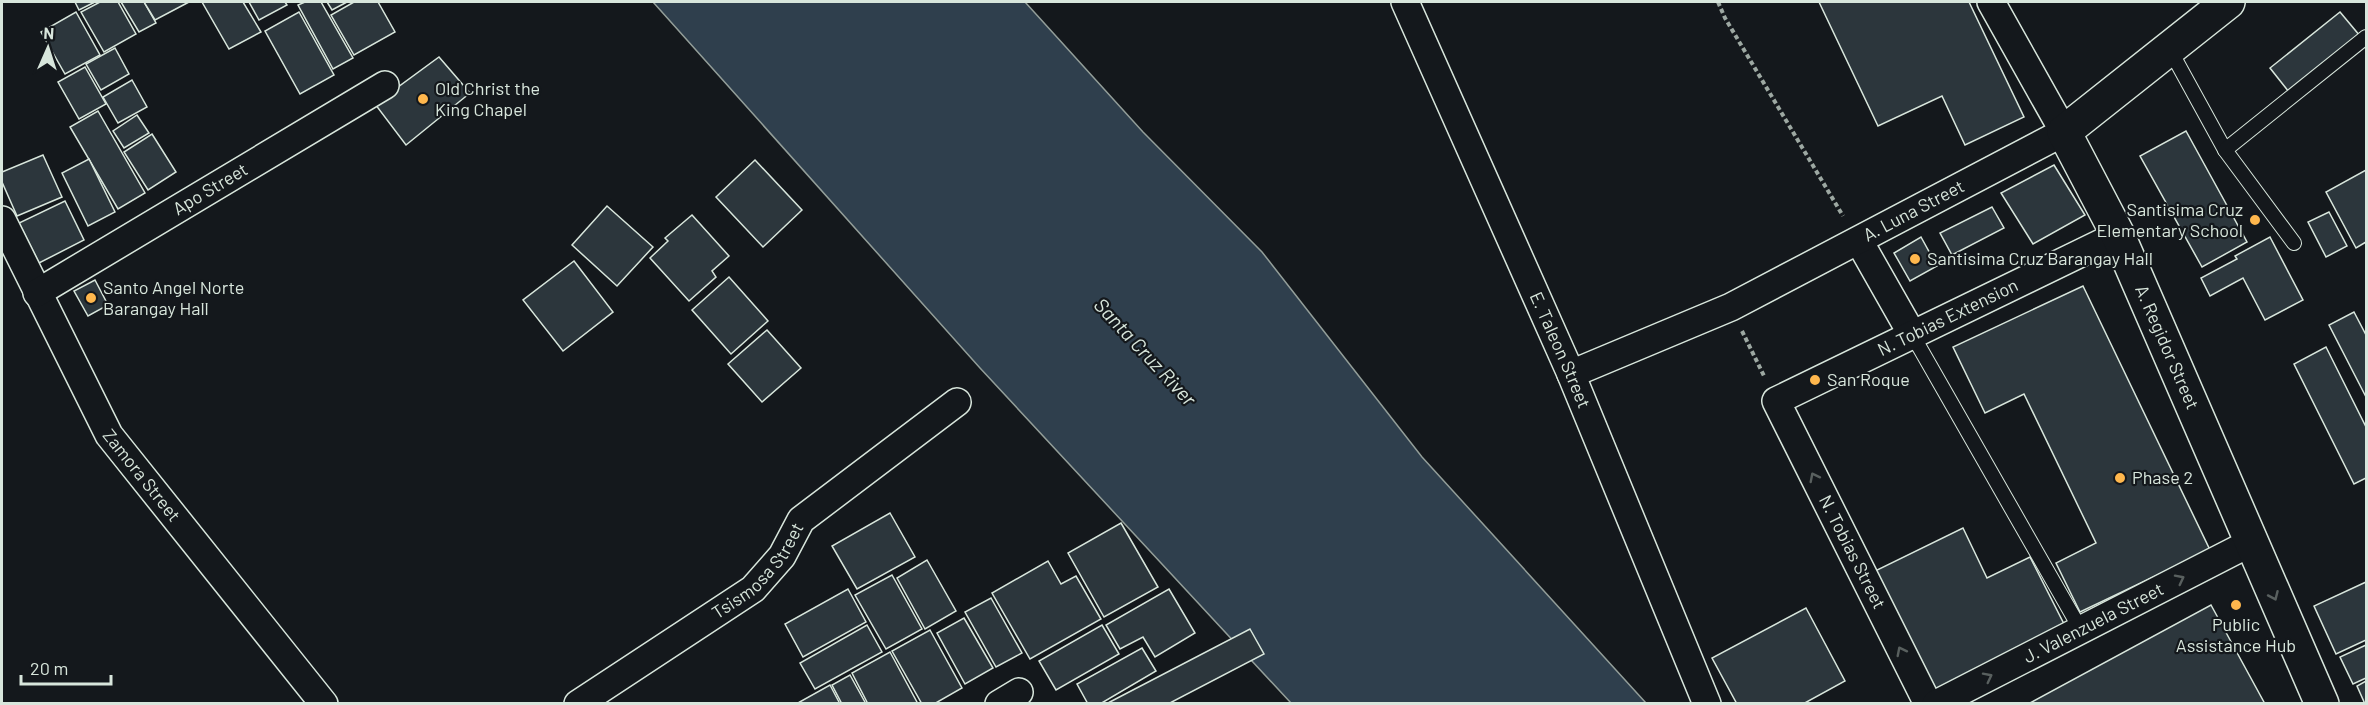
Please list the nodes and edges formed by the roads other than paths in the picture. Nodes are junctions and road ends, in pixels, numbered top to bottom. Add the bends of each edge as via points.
1 (1405, 2) edge
2 (1991, 2) edge
3 (2228, 2) edge
4 (2367, 37) edge
5 (2169, 48) junction
6 (385, 85) dead end
7 (2064, 132) junction
8 (2225, 150) junction
9 (2, 220) edge
10 (2118, 235) junction
11 (1859, 241) junction
12 (2294, 243) dead end
13 (37, 293) junction
14 (1913, 336) junction
15 (1571, 374) junction
16 (1776, 401) joint
17 (957, 402) dead end
18 (2250, 543) junction
19 (2081, 630) junction
20 (324, 704) edge
21 (578, 704) edge
22 (1707, 704) edge
23 (1928, 704) edge
24 (1936, 704) edge
25 (2322, 704) edge

1 - 15 street, E. Taleon Street
2 - 7 street, A. Regidor Street
3 - 5 street, A. Luna Street
4 - 8 lane
5 - 7 street, A. Luna Street
5 - 8 lane
6 - 13 street, Apo Street
7 - 10 street, A. Regidor Street
7 - 11 street, A. Luna Street
8 - 12 lane
9 - 13 street, Zamora Street
10 - 14 street, N. Tobias Extension
10 - 18 street, A. Regidor Street
11 - 14 street
11 - 15 street, A. Luna Street via 1731,307
13 - 20 street, Zamora Street via 109,435
14 - 16 street, N. Tobias Extension
14 - 19 lane
15 - 22 street, E. Taleon Street
23 -> 16 street, N. Tobias Street
17 - 21 street, Tsismosa Street via 801,520 782,556 753,589
19 -> 18 street, J. Valenzuela Street
18 -> 25 street, A. Regidor Street
24 -> 19 street, J. Valenzuela Street

